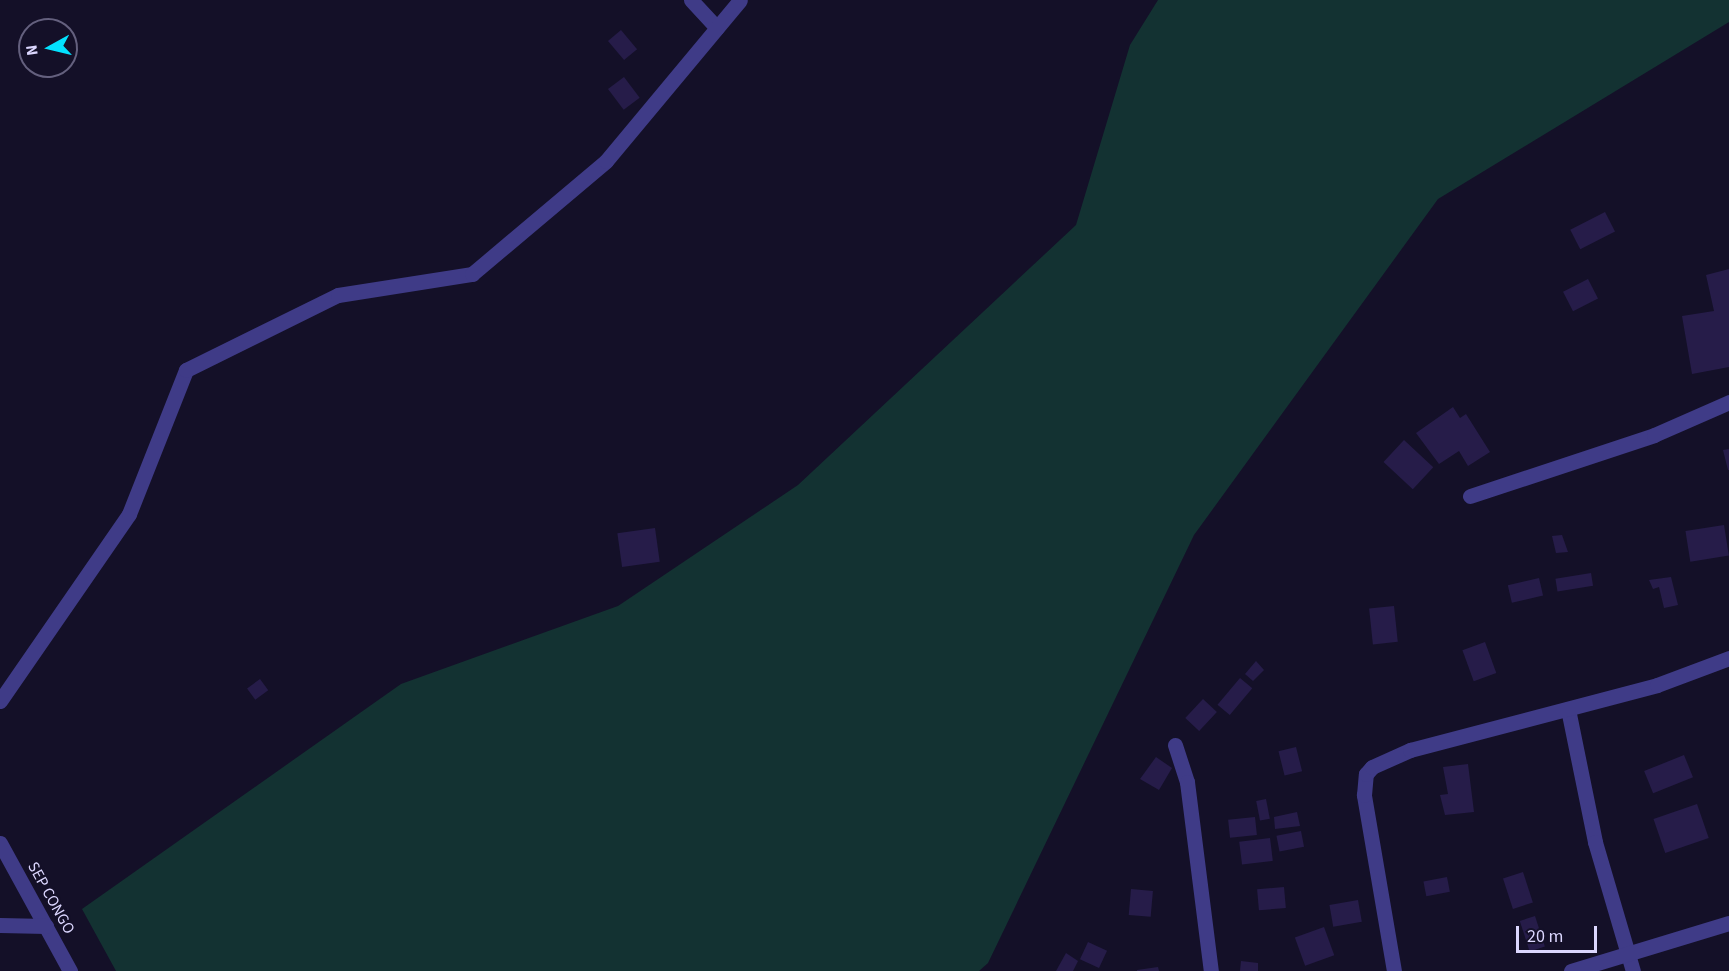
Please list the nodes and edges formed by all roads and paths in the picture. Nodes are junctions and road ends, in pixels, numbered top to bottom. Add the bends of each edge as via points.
1 (691, 0) edge
2 (740, 0) edge
3 (717, 27) junction
4 (1729, 402) edge
5 (1470, 496) dead end
6 (1729, 658) edge
7 (0, 701) edge
8 (1568, 709) junction
9 (1175, 745) dead end
10 (0, 843) edge
11 (1729, 923) edge
12 (0, 925) edge
13 (46, 926) junction
14 (1628, 954) junction
15 (70, 971) edge
16 (1212, 971) edge
17 (1394, 971) edge
18 (1571, 971) edge
19 (1633, 971) edge

1 - 3 street
2 - 3 street
3 - 7 street via 606,161 472,274 338,295 186,370 129,514
4 - 5 street via 1653,435
6 - 8 street via 1658,685
8 - 14 street via 1594,842
8 - 17 street via 1387,757 1366,774 1364,795
9 - 16 street via 1187,782
10 - 13 street, SEP CONGO
11 - 14 street
12 - 13 street
13 - 15 street, SEP CONGO
14 - 18 street
14 - 19 street

